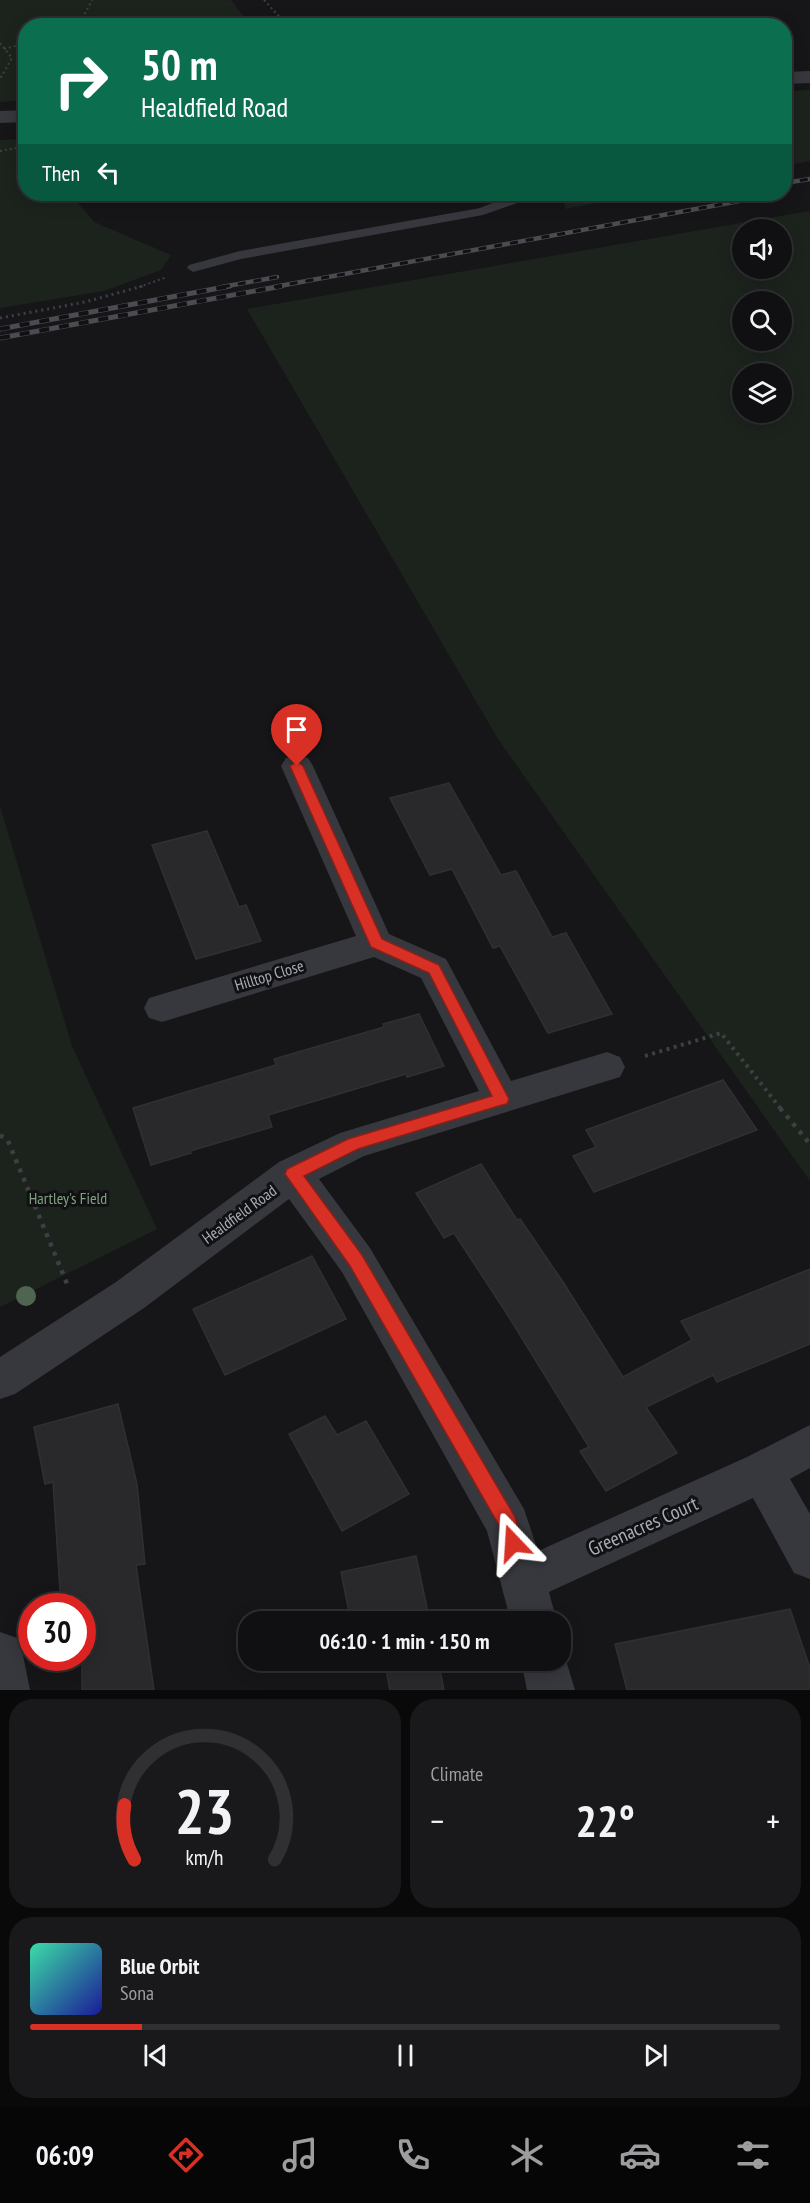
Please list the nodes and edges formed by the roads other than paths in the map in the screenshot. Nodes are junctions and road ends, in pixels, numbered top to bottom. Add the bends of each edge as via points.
1 (810, 77) edge
2 (792, 78) edge
3 (18, 116) edge
4 (0, 117) edge
5 (510, 201) edge
6 (375, 217) dead end
7 (386, 229) junction
8 (193, 268) road end
9 (297, 766) dead end
10 (376, 943) junction
11 (162, 1008) dead end
12 (607, 1067) road end
13 (502, 1099) junction
14 (293, 1174) junction
15 (0, 1380) edge
16 (810, 1445) edge
17 (762, 1472) junction
18 (810, 1557) edge
19 (528, 1601) edge
20 (0, 1655) edge
21 (547, 1671) edge
22 (6, 1690) edge
23 (551, 1690) edge

1 - 2 street
3 - 4 street
5 - 7 lane via 483,211
6 - 7 lane
7 - 8 lane via 240,255
9 - 10 street
10 - 11 street, Hilltop Close
10 - 13 street via 434,969
12 - 13 street, Healdfield Road
13 - 14 street, Healdfield Road via 353,1144
14 - 15 street, Healdfield Road via 130,1295
14 - 19 street via 356,1260 508,1524
16 - 17 street, Greenacres Court
17 - 18 street
17 - 19 street, Greenacres Court
20 - 22 street
21 - 23 street

